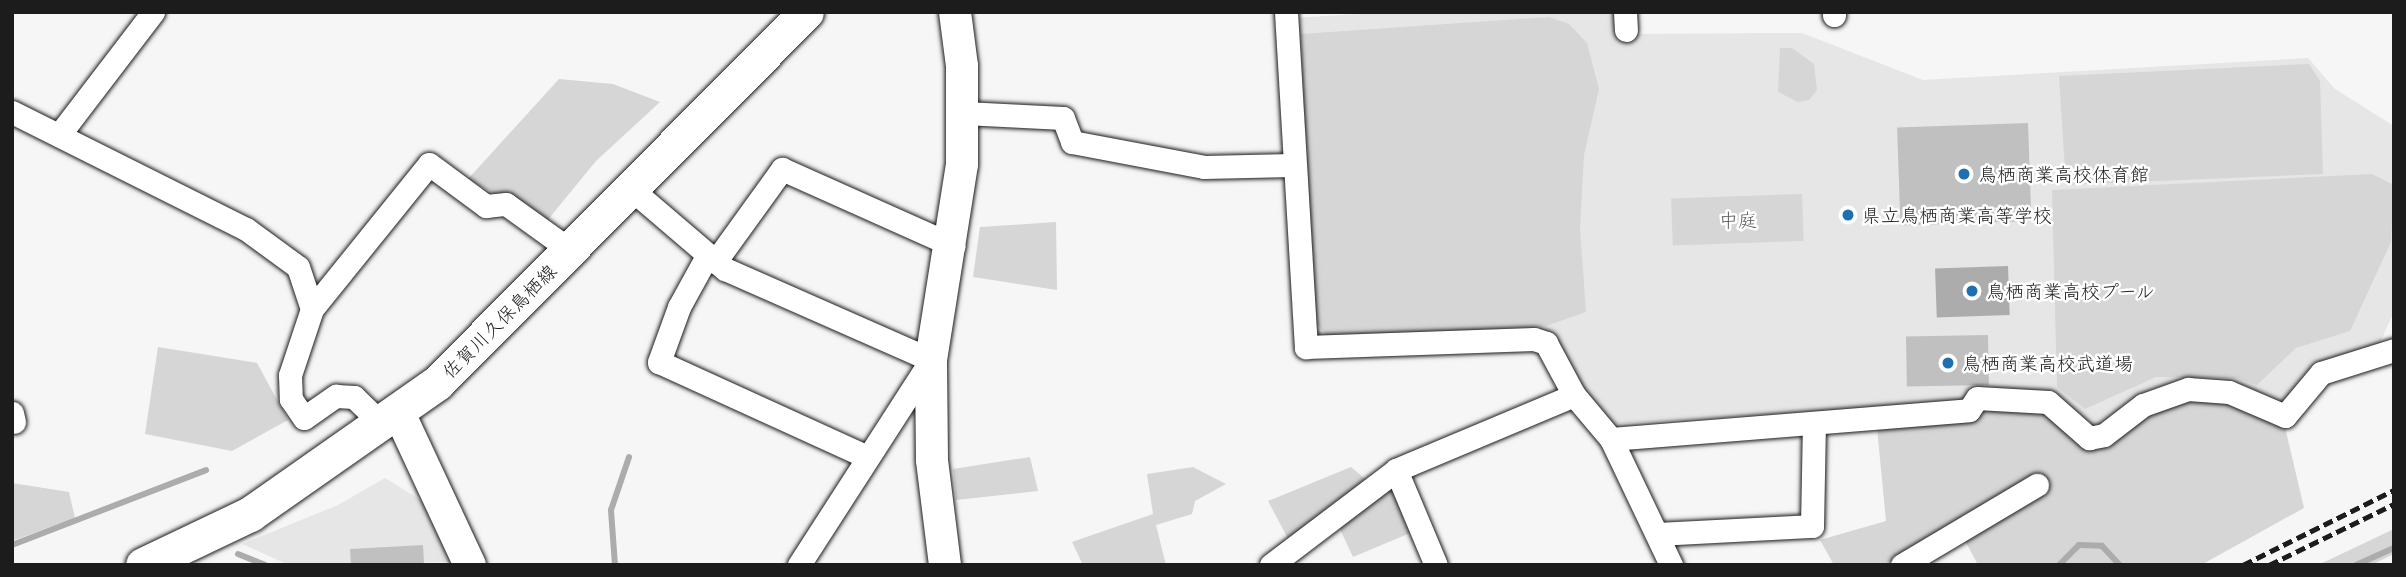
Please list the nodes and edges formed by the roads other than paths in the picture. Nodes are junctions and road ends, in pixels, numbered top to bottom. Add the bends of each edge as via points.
1 (153, 12) edge
2 (806, 12) edge
3 (955, 12) edge
4 (1286, 12) edge
5 (12, 112) edge
6 (964, 113) junction
7 (59, 135) junction
8 (1292, 165) junction
9 (630, 188) junction
10 (954, 246) junction
11 (570, 250) junction
12 (711, 259) junction
13 (312, 309) junction
14 (2394, 350) edge
15 (931, 360) junction
16 (1574, 395) junction
17 (392, 420) junction
18 (1814, 423) junction
19 (1611, 439) junction
20 (865, 456) junction
21 (1396, 470) junction
22 (2037, 485) dead end
23 (1659, 534) junction
24 (143, 565) edge
25 (470, 565) edge
26 (799, 565) edge
27 (945, 565) edge
28 (1271, 565) edge
29 (1436, 565) edge
30 (1671, 565) edge
31 (1902, 565) edge

1 - 7 street
2 - 9 main road, 佐賀川久保鳥栖線
3 - 6 street
4 - 8 street
5 - 7 street
6 - 8 street via 1063,118 1072,142 1204,167
6 - 10 street
7 - 13 street via 246,229 299,267
8 - 16 street via 1306,347 1534,339 1546,343
9 - 11 main road, 佐賀川久保鳥栖線
9 - 12 street
10 - 12 street via 782,169
10 - 15 street
11 - 13 street via 506,204 486,206 429,164
11 - 17 main road, 佐賀川久保鳥栖線 via 495,330
12 - 15 street
12 - 20 street via 679,307 659,362
13 - 17 street via 290,375 291,399 303,418 336,396 354,397
14 - 18 street via 2321,373 2285,416 2229,392 2188,389 2143,405 2104,435 2089,438 2048,402 1977,398 1969,410
15 - 20 street
15 - 27 street via 932,460
16 - 19 street
16 - 21 street
17 - 24 main road, 佐賀川久保鳥栖線 via 250,514
17 - 25 street
18 - 19 street
18 - 23 street via 1812,526
19 - 23 street
20 - 26 street
21 - 28 street
21 - 29 street
22 - 31 street
23 - 30 street

